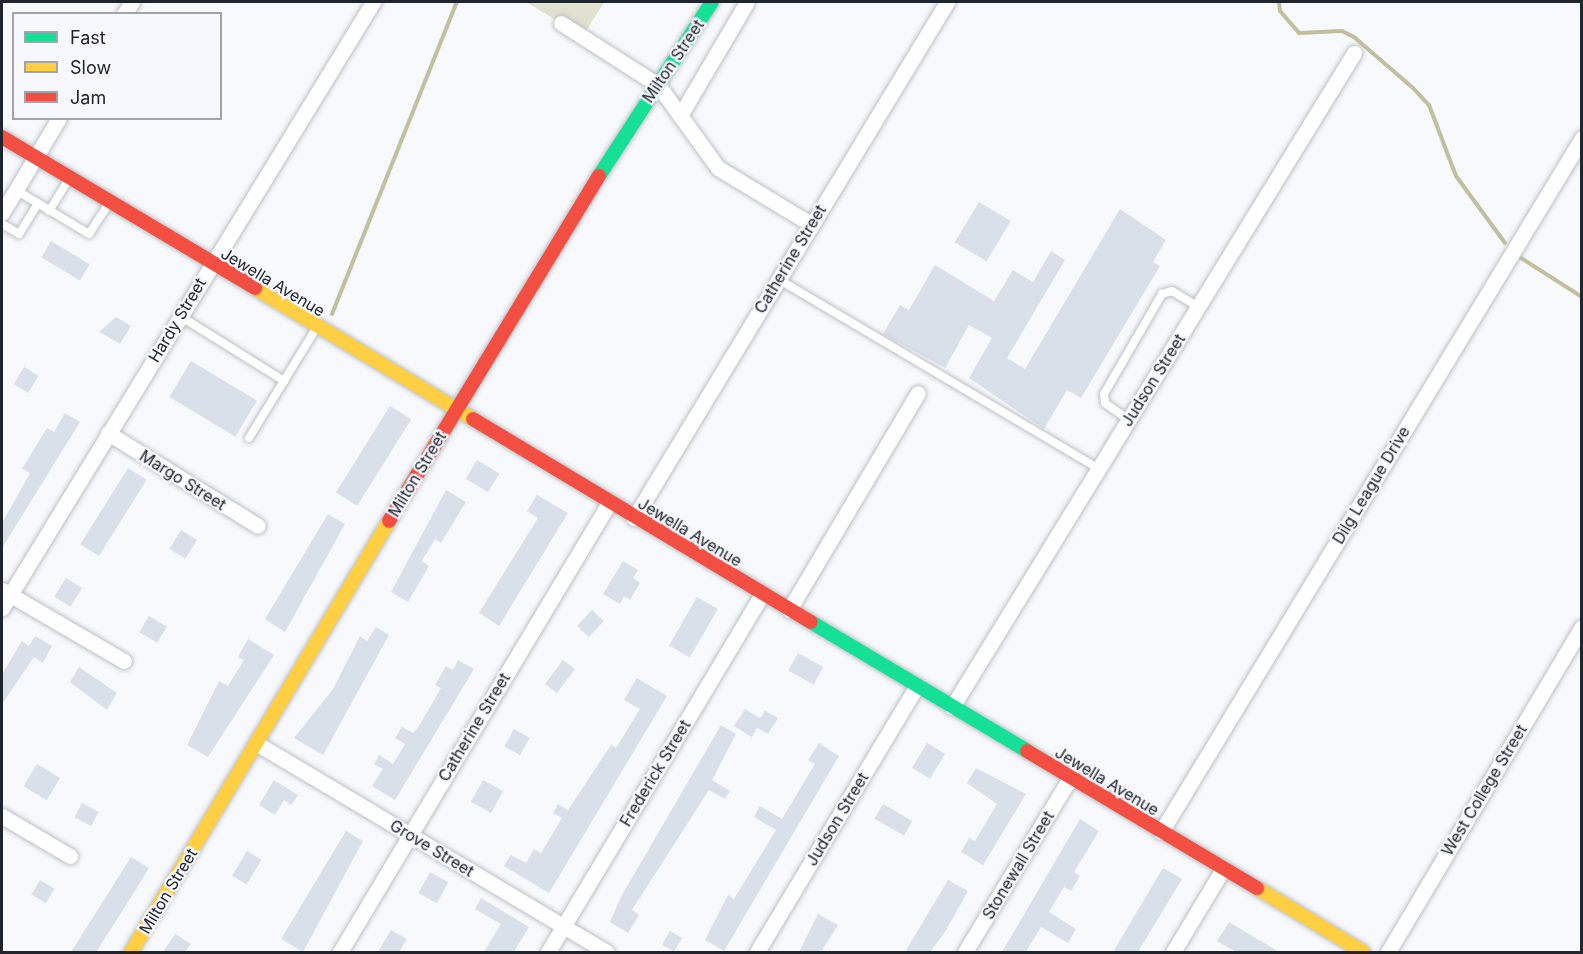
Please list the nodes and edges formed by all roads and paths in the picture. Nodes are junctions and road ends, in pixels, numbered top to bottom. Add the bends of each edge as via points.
1 (373, 2) edge
2 (712, 2) edge
3 (747, 2) edge
4 (946, 2) edge
5 (561, 23) dead end
6 (1354, 53) dead end
7 (658, 85) junction
8 (681, 114) junction
9 (58, 120) edge
10 (2, 137) edge
11 (1581, 138) edge
12 (35, 157) junction
13 (70, 177) junction
14 (16, 190) junction
15 (109, 202) junction
16 (38, 204) junction
17 (49, 211) junction
18 (2, 213) edge
19 (2, 224) edge
20 (811, 224) junction
21 (212, 264) junction
22 (778, 279) junction
23 (1198, 307) junction
24 (180, 316) junction
25 (317, 327) junction
26 (284, 381) junction
27 (918, 393) dead end
28 (455, 411) junction
29 (1129, 420) junction
30 (108, 434) junction
31 (249, 438) dead end
32 (1099, 469) junction
33 (609, 503) junction
34 (634, 518) junction
35 (258, 526) dead end
36 (6, 592) edge
37 (762, 594) junction
38 (2, 608) edge
39 (789, 610) junction
40 (1581, 627) edge
41 (124, 661) dead end
42 (917, 686) junction
43 (952, 707) junction
44 (256, 743) junction
45 (1070, 778) junction
46 (2, 816) edge
47 (1161, 832) junction
48 (410, 835) junction
49 (70, 856) dead end
50 (1223, 869) junction
51 (563, 927) junction
52 (131, 952) edge
53 (340, 952) edge
54 (548, 952) edge
55 (606, 952) edge
56 (757, 952) edge
57 (965, 952) edge
58 (1173, 952) edge
59 (1363, 952) edge
60 (1388, 952) edge

1 - 21 street, Hardy Street
2 - 7 main road, Milton Street
3 - 8 street, Milton Street
4 - 20 street, Catherine Street
5 - 7 street
6 - 23 street, Judson Street
7 - 8 street
7 - 28 main road, Milton Street
8 - 20 street via 718,168
9 - 12 street
10 - 12 main road, Jewella Avenue
11 - 47 street, Dilg League Drive
12 - 13 main road, Jewella Avenue
12 - 14 street
13 - 15 main road, Jewella Avenue
13 - 17 lane
14 - 16 lane
14 - 18 street
15 - 17 lane via 89,234
15 - 21 main road, Jewella Avenue
16 - 17 lane
16 - 19 lane via 19,234
20 - 22 street, Catherine Street
21 - 24 street, Hardy Street
21 - 25 main road, Jewella Avenue
22 - 32 lane
22 - 34 street, Catherine Street
23 - 29 street, Judson Street
23 - 29 lane via 1172,291 1162,294 1104,394 1105,403
24 - 26 lane
24 - 30 street, Hardy Street
25 - 26 lane
25 - 28 main road, Jewella Avenue
26 - 31 lane
27 - 39 street
28 - 33 main road, Jewella Avenue
28 - 44 main road, Milton Street
29 - 32 street, Judson Street
30 - 35 street, Margo Street
30 - 36 street, Hardy Street
32 - 43 street, Judson Street
33 - 34 main road, Jewella Avenue
33 - 48 street, Catherine Street
34 - 37 main road, Jewella Avenue
36 - 38 street, Hardy Street
36 - 41 street
37 - 39 main road, Jewella Avenue
37 - 51 street, Frederick Street
39 - 42 main road, Jewella Avenue
40 - 60 street, West College Street
42 - 43 main road, Jewella Avenue
42 - 56 street, Judson Street
43 - 45 main road, Jewella Avenue
44 - 48 street, Grove Street
44 - 52 main road, Milton Street
45 - 47 main road, Jewella Avenue
45 - 57 street, Stonewall Street
46 - 49 street
47 - 50 main road, Jewella Avenue
48 - 51 street, Grove Street
48 - 53 street, Catherine Street
50 - 58 street
50 - 59 main road, Jewella Avenue
51 - 54 street, Frederick Street
51 - 55 street, Grove Street

